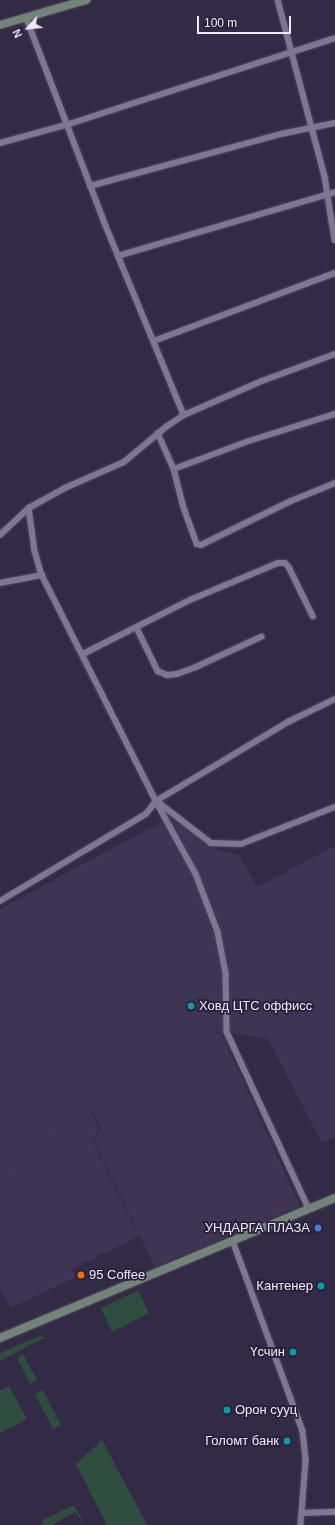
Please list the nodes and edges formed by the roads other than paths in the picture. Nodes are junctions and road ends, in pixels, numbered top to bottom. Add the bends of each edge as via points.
1 (86, 0) edge
2 (278, 0) edge
3 (71, 2) edge
4 (27, 19) junction
5 (0, 25) edge
6 (335, 38) edge
7 (292, 51) junction
8 (335, 123) edge
9 (66, 125) junction
10 (312, 126) junction
11 (0, 143) edge
12 (90, 186) junction
13 (335, 192) edge
14 (329, 195) junction
15 (335, 240) edge
16 (118, 256) junction
17 (335, 273) edge
18 (154, 341) junction
19 (335, 354) edge
20 (335, 414) edge
21 (184, 415) junction
22 (158, 433) junction
23 (174, 470) junction
24 (335, 483) edge
25 (28, 508) junction
26 (0, 535) edge
27 (42, 575) junction
28 (0, 583) edge
29 (313, 616) dead end
30 (137, 628) junction
31 (261, 637) dead end
32 (83, 654) junction
33 (335, 699) edge
34 (156, 800) junction
35 (335, 807) edge
36 (0, 901) edge
37 (335, 1198) edge
38 (310, 1209) junction
39 (233, 1241) junction
40 (0, 1338) edge
41 (335, 1512) edge
42 (302, 1513) junction
43 (301, 1525) edge

1 - 3 street
2 - 7 street
3 - 4 street
4 - 5 street
4 - 9 street
6 - 7 street
7 - 9 street
7 - 10 street
8 - 10 street
9 - 11 street
9 - 12 street
10 - 12 street
10 - 14 street
12 - 16 street
13 - 14 street
14 - 15 street
14 - 16 street
16 - 18 street
17 - 18 street
18 - 21 street
19 - 21 street via 262,381
20 - 23 street via 249,440
21 - 22 street
22 - 23 street
22 - 25 street via 124,462 65,488
23 - 24 street via 186,515 197,544 201,545 291,501
25 - 26 street
25 - 27 street
27 - 28 street
27 - 32 street
29 - 30 street via 289,567 285,563 278,563 190,600
30 - 31 street via 158,671 167,675 177,674
30 - 32 street
32 - 34 street
33 - 34 street via 288,722
34 - 35 street via 211,843 241,844
34 - 36 street via 146,814
34 - 38 street via 196,874 218,932 226,974 227,1032
37 - 38 street
38 - 39 street
39 - 40 street
39 - 42 street via 303,1431 306,1456
41 - 42 street
42 - 43 street

